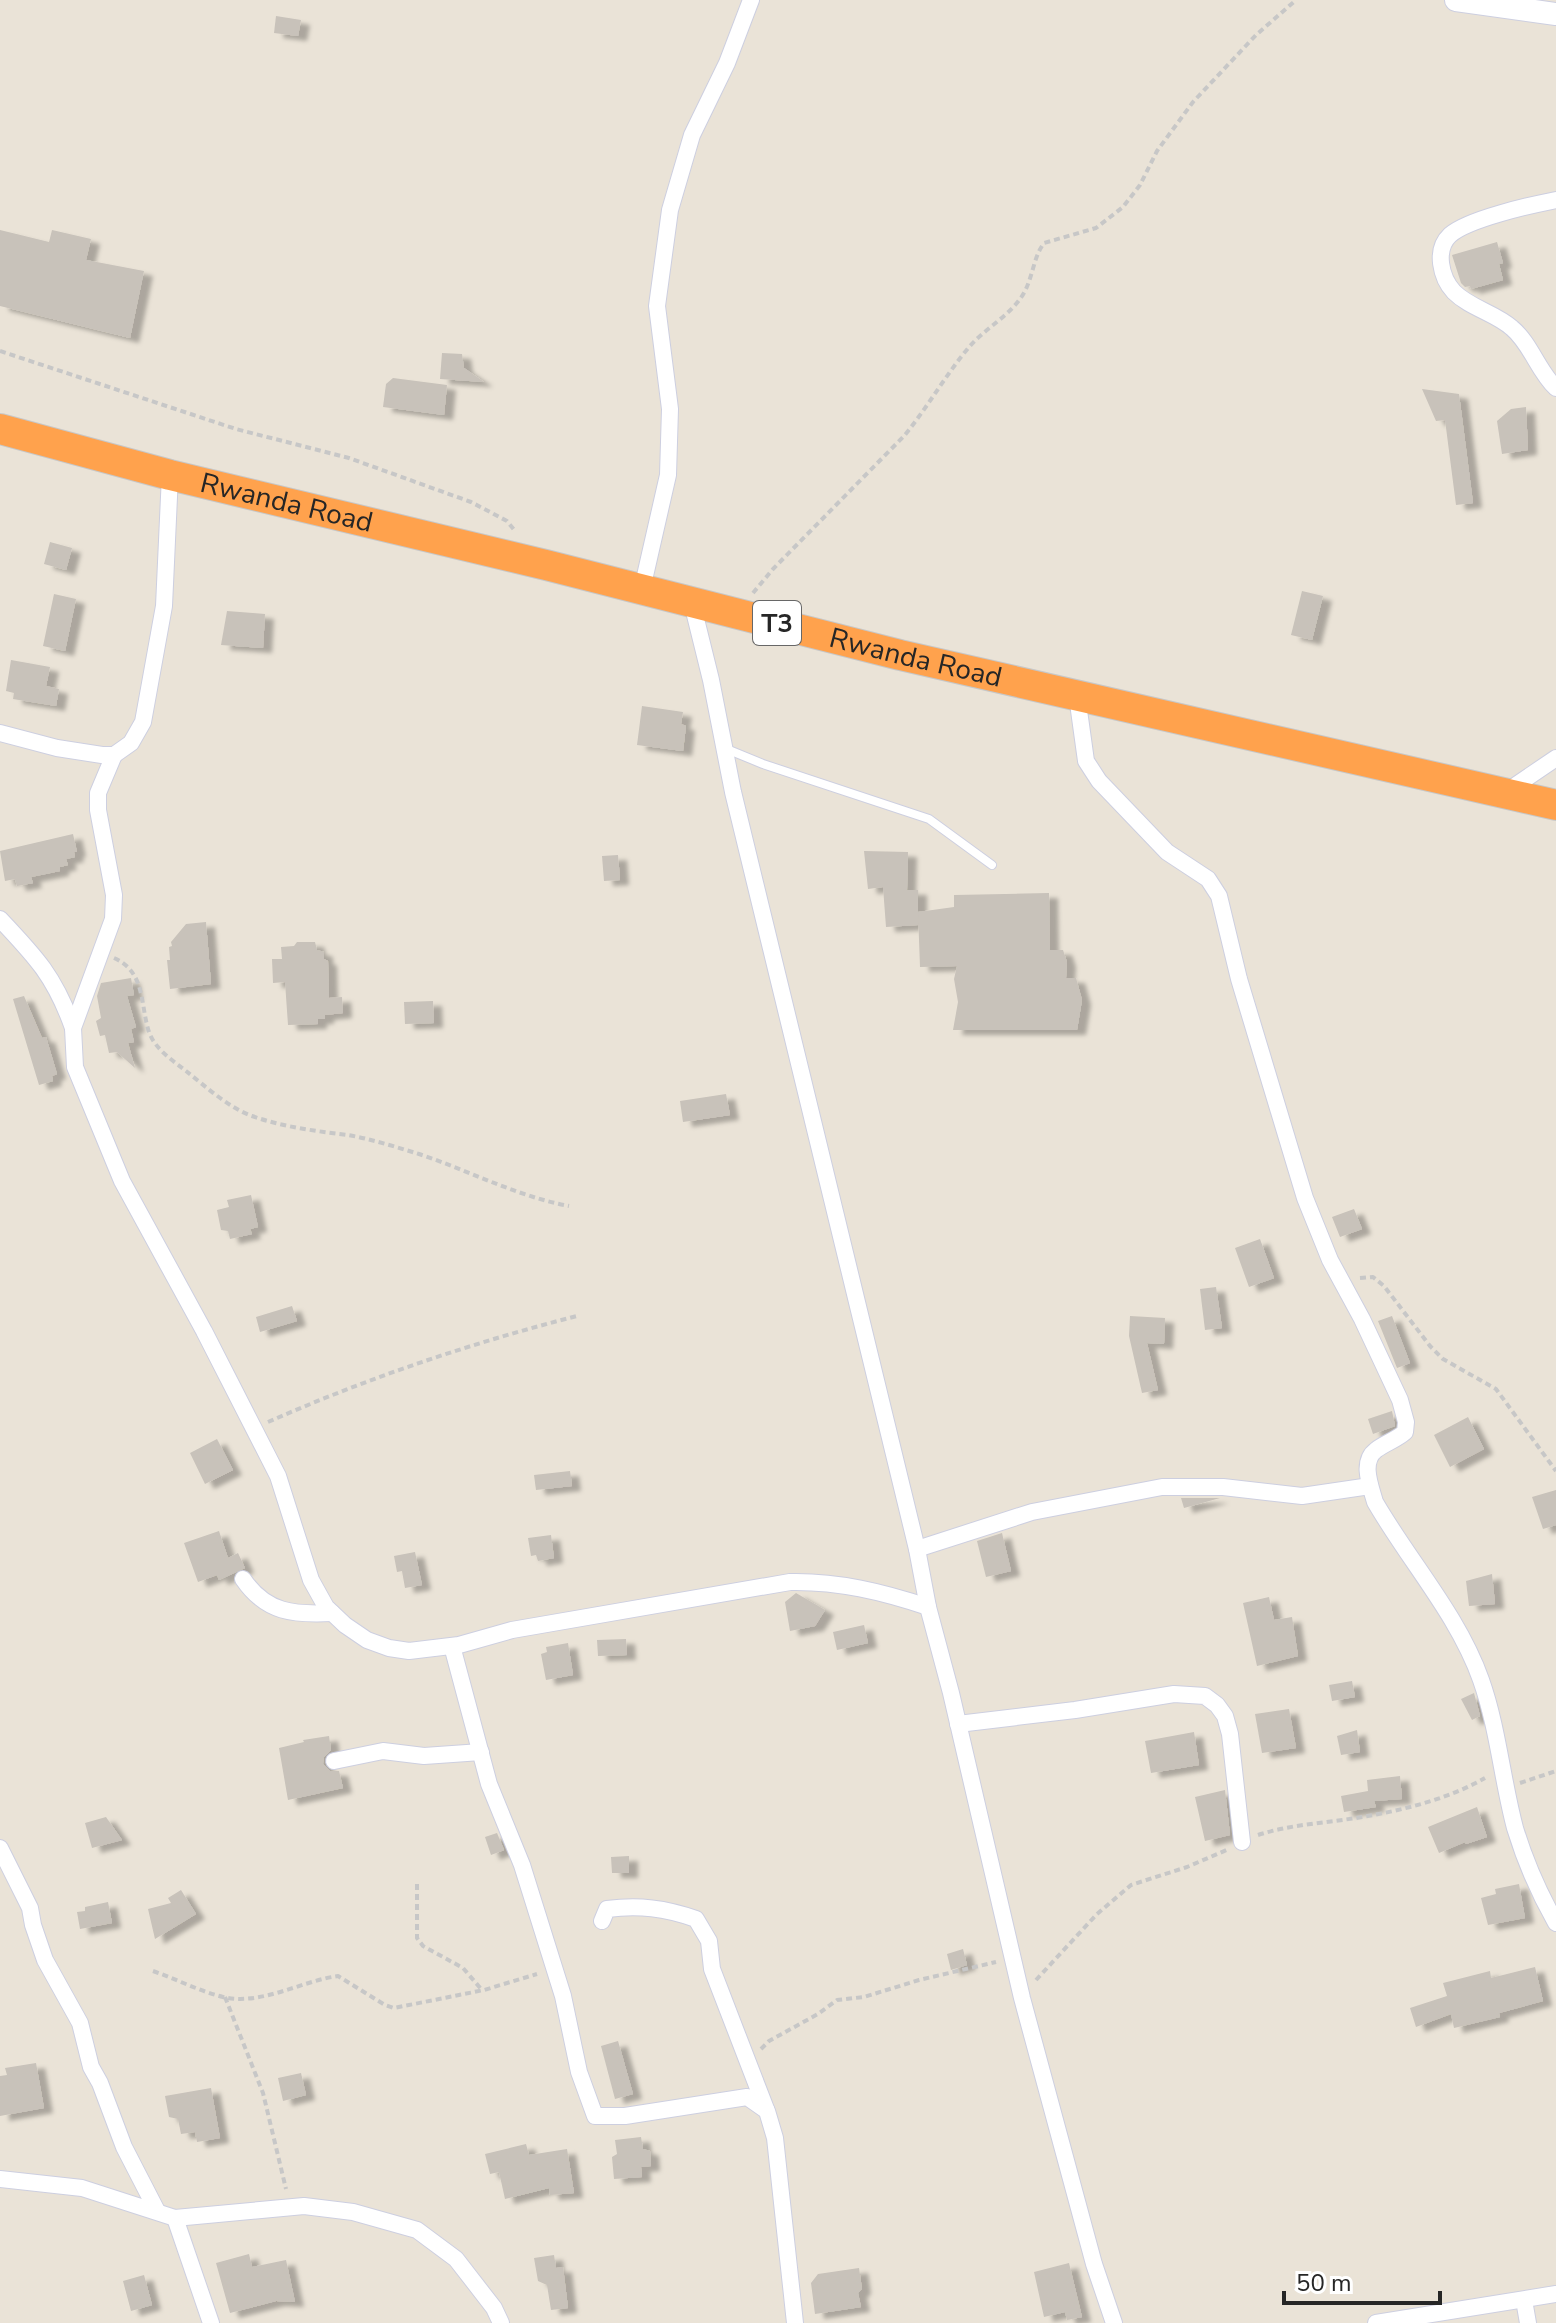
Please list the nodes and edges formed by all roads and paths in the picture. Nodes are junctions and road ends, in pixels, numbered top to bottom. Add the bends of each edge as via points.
1 (751, 0) edge
2 (1296, 0) edge
3 (1456, 0) edge
4 (1556, 14) edge
5 (1556, 200) edge
6 (0, 351) edge
7 (1556, 388) edge
8 (0, 429) edge
9 (170, 475) junction
10 (517, 532) dead end
11 (642, 589) junction
12 (692, 603) junction
13 (736, 613) junction
14 (1077, 696) junction
15 (0, 733) edge
16 (723, 748) junction
17 (114, 755) junction
18 (1556, 758) edge
19 (1504, 793) junction
20 (1556, 805) edge
21 (992, 865) dead end
22 (0, 919) edge
23 (101, 953) junction
24 (73, 1028) junction
25 (569, 1206) dead end
26 (1342, 1282) junction
27 (577, 1316) dead end
28 (255, 1428) junction
29 (1556, 1471) edge
30 (1370, 1486) junction
31 (917, 1549) junction
32 (243, 1579) dead end
33 (928, 1607) junction
34 (332, 1613) junction
35 (452, 1646) junction
36 (958, 1724) junction
37 (481, 1752) junction
38 (334, 1761) dead end
39 (1556, 1771) edge
40 (1506, 1787) junction
41 (1242, 1842) dead end
42 (0, 1848) edge
43 (417, 1884) dead end
44 (602, 1921) dead end
45 (1556, 1923) edge
46 (1014, 1961) junction
47 (555, 1968) junction
48 (153, 1971) dead end
49 (482, 1990) junction
50 (225, 1997) junction
51 (748, 2062) junction
52 (767, 2111) junction
53 (0, 2179) edge
54 (291, 2207) junction
55 (157, 2211) junction
56 (175, 2218) junction
57 (1556, 2294) edge
58 (1524, 2300) junction
59 (211, 2323) edge
60 (501, 2323) edge
61 (795, 2323) edge
62 (1114, 2323) edge
63 (1376, 2323) edge
64 (1528, 2323) edge

1 - 11 street via 692,135 670,210 657,306 670,409 668,475
2 - 13 path via 1193,102 1140,185 1111,219 1044,243 1021,298 971,346 914,424
3 - 4 street
5 - 7 street via 1450,235 1441,262 1454,291 1513,329
6 - 10 path via 236,429 349,458 471,502
8 - 9 highway, Rwanda Road / T3
9 - 11 highway, Rwanda Road / T3
9 - 17 street via 164,606 143,722 131,743
11 - 12 highway, Rwanda Road / T3
12 - 13 highway, Rwanda Road / T3
12 - 16 street
13 - 14 highway, Rwanda Road / T3
14 - 19 highway, Rwanda Road / T3
14 - 26 street via 1086,761 1099,781 1167,852 1208,879 1219,896 1305,1198
15 - 17 street
16 - 21 lane via 929,819
16 - 31 street
17 - 23 street via 98,793 114,895 113,919
18 - 19 street
19 - 20 highway, Rwanda Road / T3
22 - 24 street via 48,972
23 - 24 street
23 - 25 path via 123,962 138,981 149,1032 159,1049 249,1115 407,1151 515,1193
24 - 28 street via 75,1067 122,1181
26 - 29 path via 1373,1277 1384,1286 1443,1359 1496,1389
26 - 30 street via 1406,1422 1402,1436 1368,1459
27 - 28 path via 417,1363
28 - 34 street via 278,1476 311,1580
30 - 31 street via 1302,1496 1162,1487 1032,1512
30 - 40 street via 1480,1676
31 - 33 street
32 - 34 street via 258,1599 275,1608
33 - 35 street via 871,1590 790,1582 512,1630
33 - 36 street
34 - 35 street via 367,1640 389,1648
35 - 37 street
36 - 41 street via 1174,1694 1205,1696 1225,1716 1230,1734
36 - 46 street
37 - 38 street via 424,1756 383,1751
37 - 47 street
39 - 40 path
40 - 45 street via 1527,1861
42 - 55 street via 30,1908 45,1960 80,2023 91,2067 124,2147
43 - 49 path via 417,1938 463,1968
44 - 51 street via 607,1909 632,1906 696,1919 709,1941 712,1969
46 - 51 path via 837,2000 769,2041
46 - 62 street
47 - 49 path
47 - 52 street via 595,2116 747,2097
48 - 50 path
49 - 50 path via 394,2008 338,1976 282,1991
50 - 54 path via 263,2093
51 - 52 street
52 - 61 street via 775,2138
53 - 55 street via 82,2188
54 - 56 street
54 - 60 street via 353,2212 417,2230 456,2259
55 - 56 street
56 - 59 street
57 - 58 street
58 - 63 street
58 - 64 street

